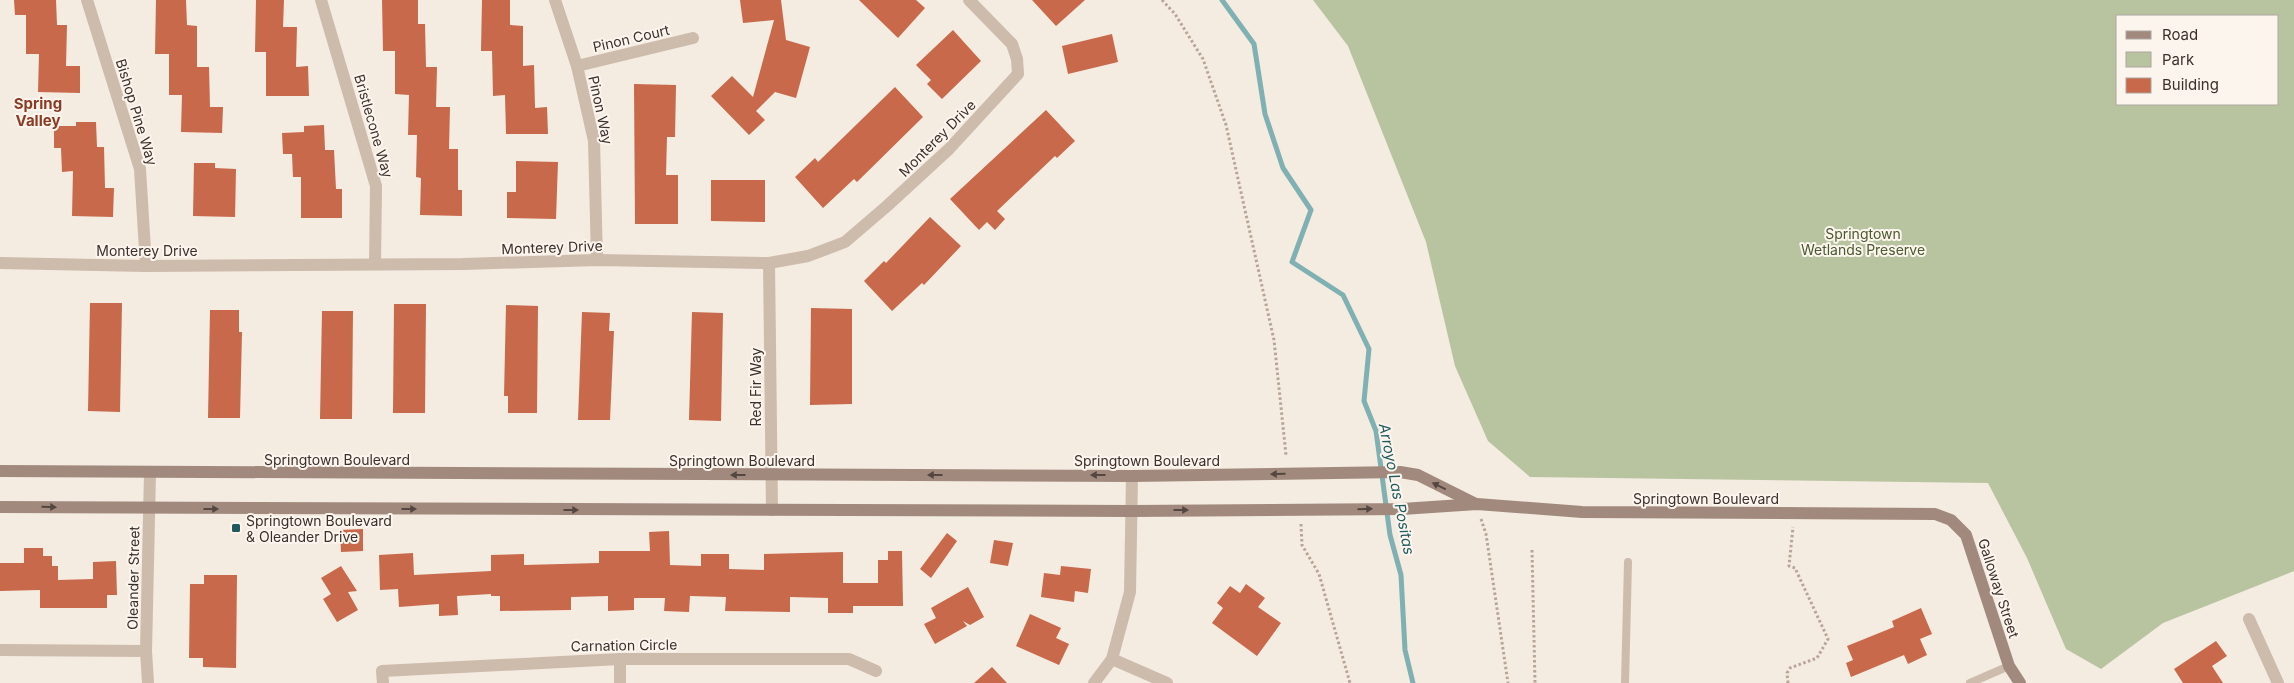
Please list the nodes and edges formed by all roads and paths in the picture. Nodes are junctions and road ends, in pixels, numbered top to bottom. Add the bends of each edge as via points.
1 (87, 0) edge
2 (321, 0) edge
3 (555, 0) edge
4 (968, 0) edge
5 (1162, 0) edge
6 (693, 38) dead end
7 (577, 66) junction
8 (597, 260) junction
9 (0, 263) edge
10 (769, 263) junction
11 (375, 264) junction
12 (146, 266) junction
13 (1286, 455) dead end
14 (0, 471) edge
15 (150, 473) junction
16 (772, 475) junction
17 (1132, 476) junction
18 (1477, 504) junction
19 (0, 507) edge
20 (150, 509) junction
21 (772, 510) junction
22 (1132, 511) junction
23 (1935, 514) joint
24 (1302, 524) dead end
25 (1793, 526) dead end
26 (1532, 550) dead end
27 (1628, 562) dead end
28 (2249, 618) dead end
29 (0, 650) edge
30 (146, 651) junction
31 (620, 659) junction
32 (1112, 659) junction
33 (2009, 666) junction
34 (876, 671) dead end
35 (148, 683) edge
36 (383, 683) edge
37 (620, 683) edge
38 (1094, 683) edge
39 (1167, 683) edge
40 (1350, 683) edge
41 (1508, 683) edge
42 (1535, 683) edge
43 (1625, 683) edge
44 (1788, 683) edge
45 (1970, 683) edge
46 (2020, 683) edge
47 (2278, 683) edge

1 - 12 street, Bishop Pine Way via 140,169
2 - 11 street, Bristlecone Way via 376,186
3 - 7 street, Pinon Way
4 - 10 street, Monterey Drive via 1012,44 1018,74 949,149 845,242 808,256
5 - 13 path via 1175,14 1203,59 1226,125 1274,340
6 - 7 street, Pinon Court
7 - 8 street, Pinon Way via 594,141
8 - 10 street, Monterey Drive
8 - 11 street, Monterey Drive
9 - 12 street, Monterey Drive
10 - 16 street, Red Fir Way
11 - 12 street, Monterey Drive
14 - 15 street, Springtown Boulevard
16 -> 15 street, Springtown Boulevard
15 - 20 street, Oleander Street
17 -> 16 street, Springtown Boulevard
16 - 21 street, Red Fir Way
18 -> 17 street, Springtown Boulevard via 1418,475 1400,472
17 - 22 street
22 -> 18 street, Springtown Boulevard via 1402,509
18 - 23 street, Springtown Boulevard via 1582,512
18 - 41 path via 1486,534
19 -> 20 street, Springtown Boulevard
20 -> 21 street, Springtown Boulevard
20 - 30 street, Oleander Street
21 - 22 street, Springtown Boulevard
22 - 32 street via 1130,592
23 - 33 street, Galloway Street via 1951,520 1966,535
24 - 40 path via 1302,545 1320,574
25 - 44 path via 1789,566 1795,568 1828,639 1817,658 1790,668
26 - 42 path
27 - 43 lane
28 - 47 street
29 - 30 street
30 - 35 street, Oleander Street
31 - 34 street, Carnation Circle via 849,659
31 - 36 street, Carnation Circle via 382,671
31 - 37 street
32 - 38 street
32 - 39 street
33 - 45 lane
33 - 46 street, Galloway Street

